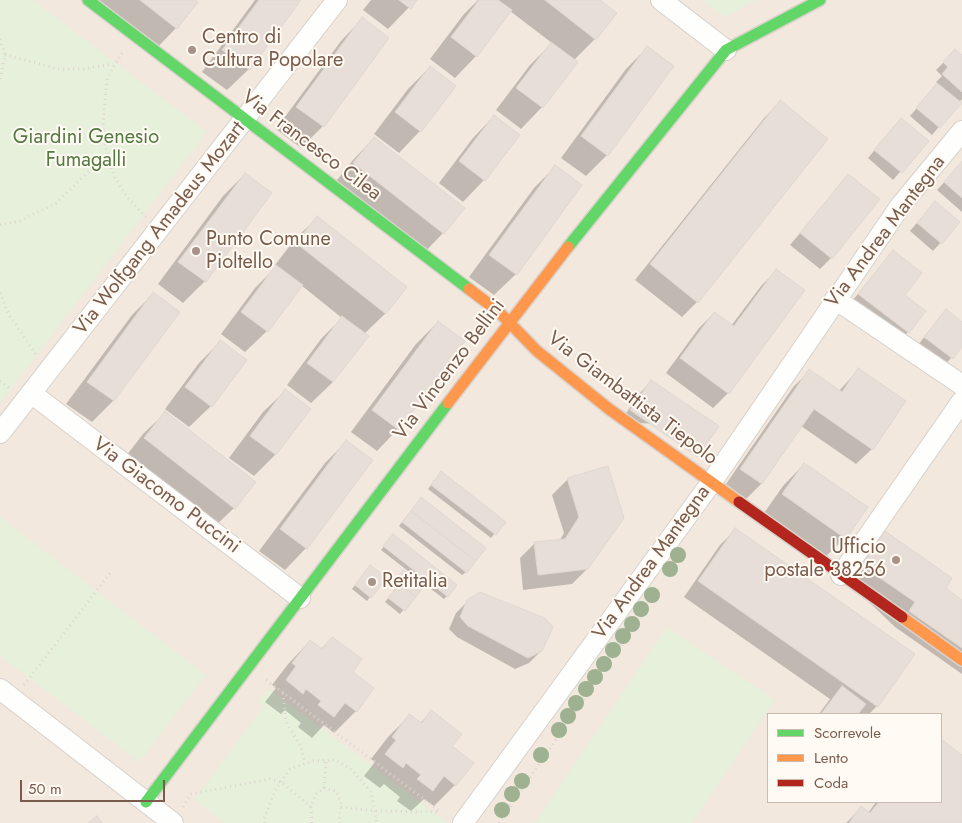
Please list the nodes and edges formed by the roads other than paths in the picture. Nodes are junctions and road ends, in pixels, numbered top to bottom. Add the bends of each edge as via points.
1 (88, 0) edge
2 (337, 0) edge
3 (661, 0) edge
4 (820, 0) edge
5 (726, 50) junction
6 (245, 120) junction
7 (962, 130) edge
8 (835, 299) junction
9 (510, 322) junction
10 (962, 385) edge
11 (31, 393) junction
12 (962, 401) edge
13 (0, 433) edge
14 (711, 483) junction
15 (841, 575) junction
16 (300, 598) junction
17 (962, 660) edge
18 (7, 694) edge
19 (146, 802) junction
20 (455, 819) edge
21 (173, 823) edge

1 - 6 street, Via Francesco Cilea
2 - 6 street, Via Wolfgang Amadeus Mozart
3 - 5 street
4 - 5 street, Via Vincenzo Bellini
5 - 9 street, Via Vincenzo Bellini
6 - 9 street, Via Francesco Cilea
6 - 11 street, Via Wolfgang Amadeus Mozart
7 - 8 street, Via Andrea Mantegna via 901,205
8 - 10 street
8 - 14 street, Via Andrea Mantegna
9 - 14 street, Via Giambattista Tiepolo via 537,351 566,375
9 - 16 street, Via Vincenzo Bellini
11 - 13 street, Via Wolfgang Amadeus Mozart
11 - 16 street, Via Giacomo Puccini
12 - 15 street
14 - 15 street, Via Giambattista Tiepolo
14 - 20 street, Via Andrea Mantegna
15 - 17 street, Via Giambattista Tiepolo
16 - 19 street, Via Vincenzo Bellini
18 - 19 street
19 - 21 street

